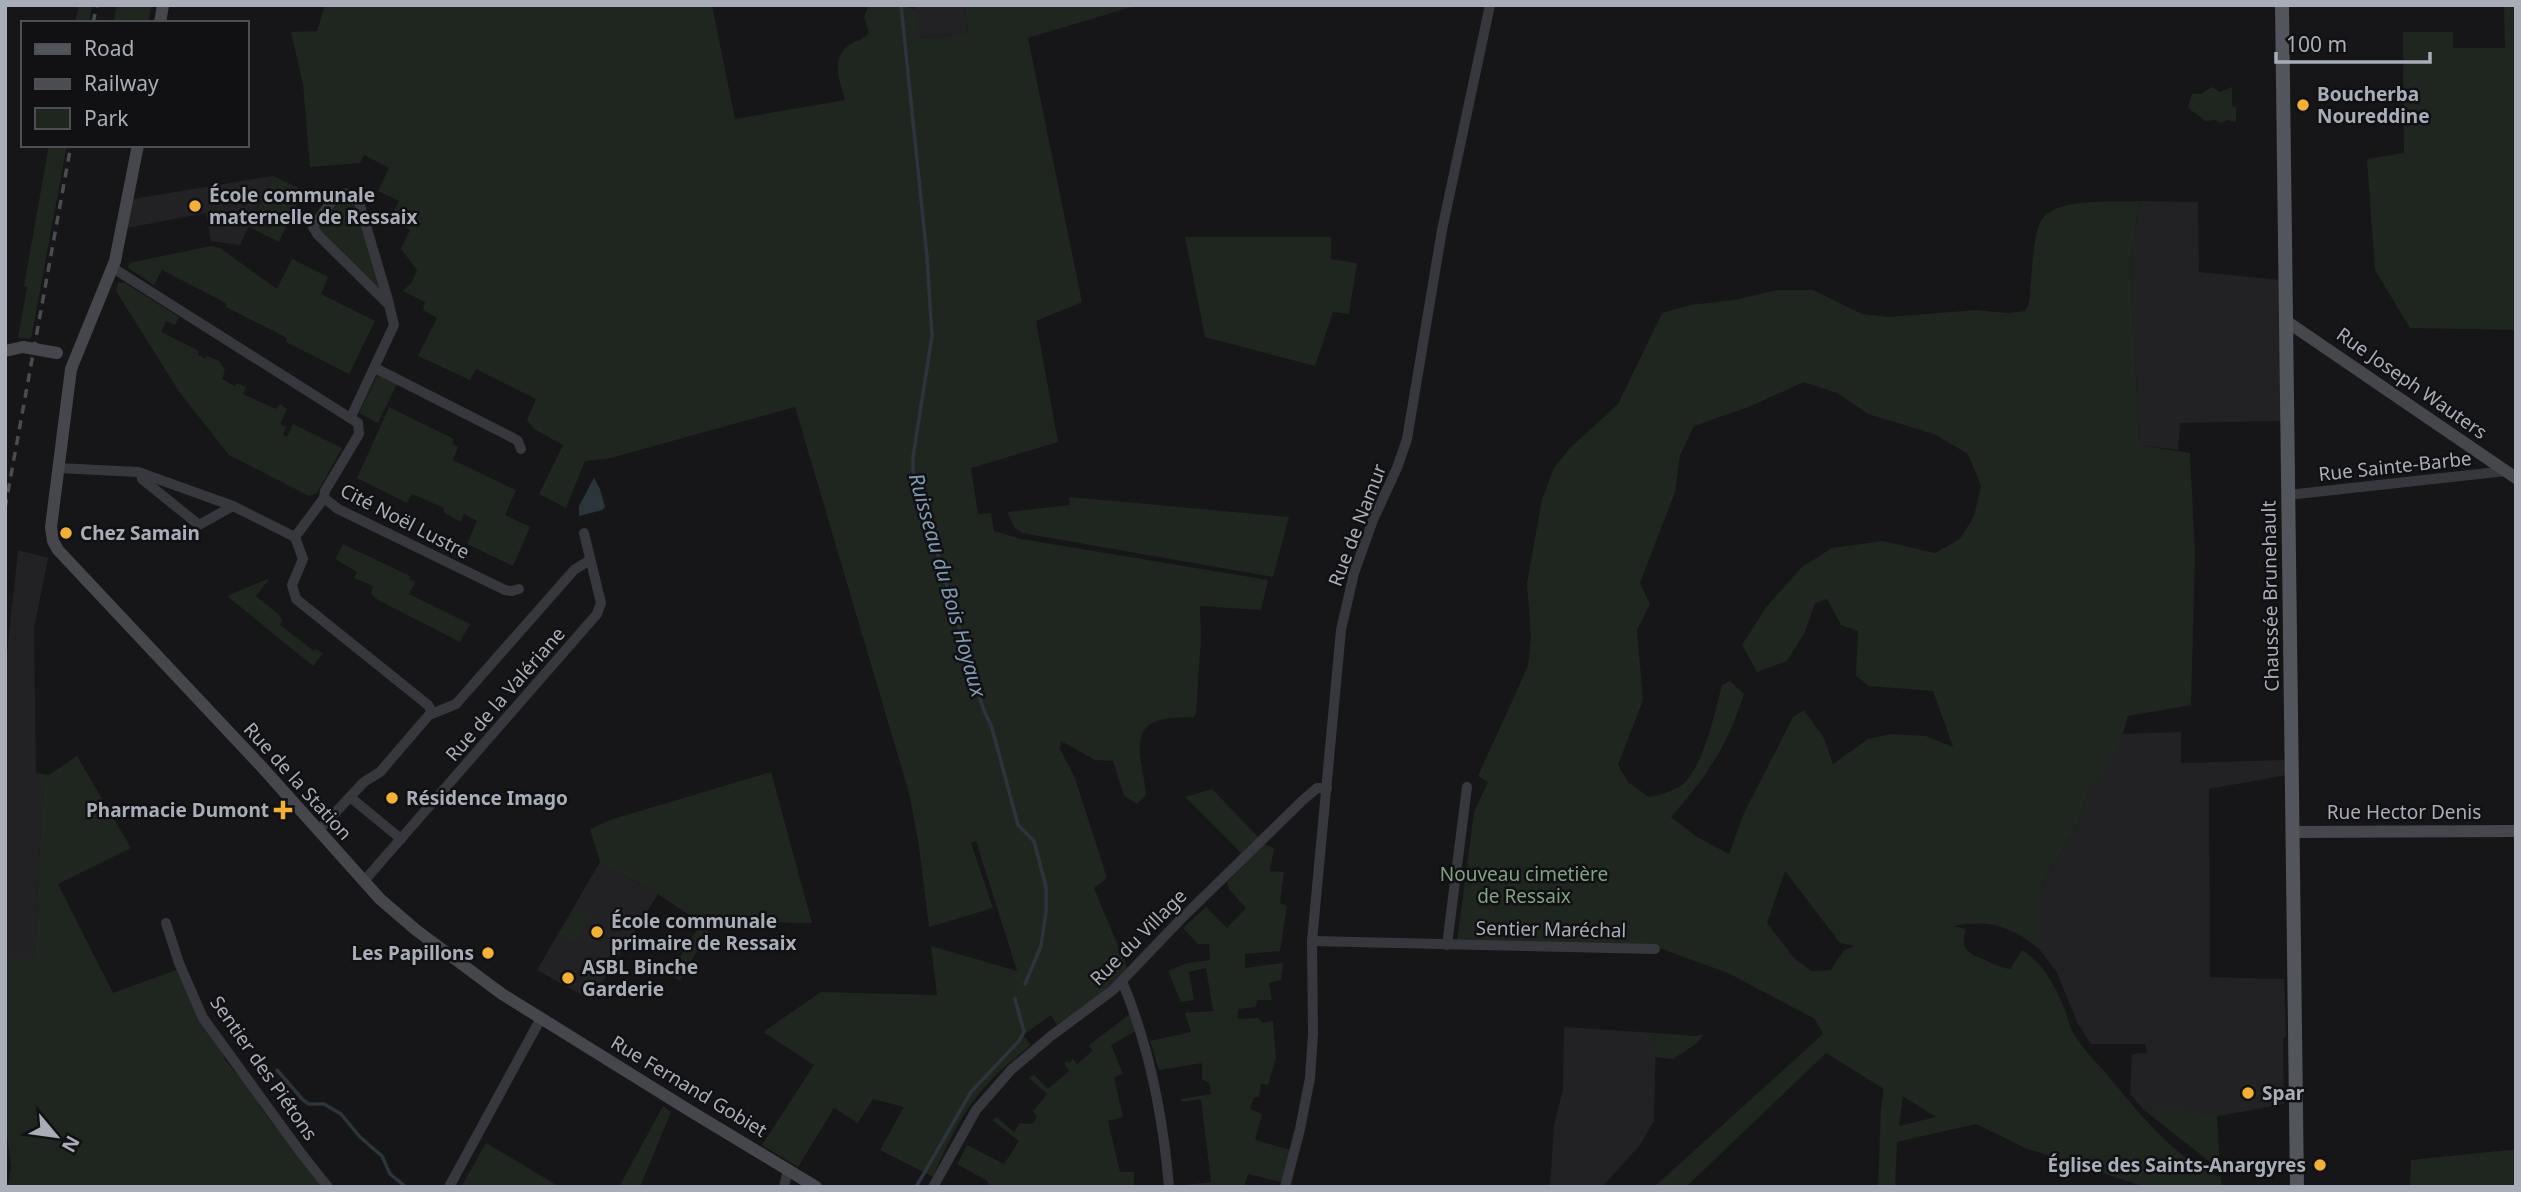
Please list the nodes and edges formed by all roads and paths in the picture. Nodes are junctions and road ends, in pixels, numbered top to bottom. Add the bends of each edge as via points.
1 (1490, 5) edge
2 (2282, 5) edge
3 (138, 147) edge
4 (113, 268) junction
5 (389, 305) junction
6 (2286, 321) junction
7 (5, 351) edge
8 (75, 356) junction
9 (375, 368) junction
10 (351, 417) junction
11 (521, 449) dead end
12 (58, 468) junction
13 (141, 473) junction
14 (2511, 475) edge
15 (2288, 495) junction
16 (324, 498) junction
17 (233, 506) junction
18 (584, 533) dead end
19 (295, 537) junction
20 (590, 559) junction
21 (519, 589) dead end
22 (433, 713) junction
23 (1467, 787) dead end
24 (1327, 788) junction
25 (350, 797) junction
26 (318, 831) junction
27 (2516, 831) edge
28 (2293, 832) junction
29 (401, 839) junction
30 (364, 881) junction
31 (166, 923) dead end
32 (1312, 941) junction
33 (1447, 945) junction
34 (1655, 949) dead end
35 (1126, 978) junction
36 (541, 1018) junction
37 (788, 1169) junction
38 (328, 1187) edge
39 (449, 1187) edge
40 (784, 1187) edge
41 (816, 1187) edge
42 (933, 1187) edge
43 (1169, 1187) edge
44 (1285, 1187) edge
45 (2297, 1187) edge

1 - 24 street, Rue de Namur via 1441,233 1407,439 1373,520 1345,608
2 - 6 main road, Chaussée Brunehault
3 - 4 street
4 - 8 street
4 - 10 street
5 - 5 street, Cité Noël Lustre via 359,202 346,192 336,195 313,227
5 - 9 street, Cité Noël Lustre via 394,325
6 - 14 street, Rue Joseph Wauters
6 - 15 main road, Chaussée Brunehault
7 - 8 street, bridge via 23,347
8 - 12 street
9 - 10 street, Cité Noël Lustre
9 - 11 street via 513,438
10 - 16 street, Cité Noël Lustre via 358,423 359,434
12 - 13 street
12 - 26 street, Rue de la Station via 53,541
13 - 17 street
13 - 17 street via 142,479 199,525
14 - 15 street, Rue Sainte-Barbe
15 - 28 main road, Chaussée Brunehault
16 - 19 street
16 - 21 street, Cité Noël Lustre via 505,590
17 - 19 street
18 - 20 street, Rue de la Valériane
19 - 22 street via 303,559 292,585 296,599
20 - 22 street, Rue de la Valériane via 574,570 456,704
20 - 29 street, Rue de la Valériane via 601,603 597,614
22 - 25 street, Rue de la Valériane via 380,772
23 - 33 street, Sentier Maréchal
24 - 32 street, Rue de Namur
24 - 35 street, Rue du Village via 1317,788 1303,800
25 - 26 street, Rue de la Valériane
25 - 29 street
26 - 30 street, Rue de la Station
27 - 28 street, Rue Hector Denis
28 - 45 main road, Chaussée Brunehault
29 - 30 street, Rue de la Valériane
30 - 36 street, Rue de la Station via 450,957
31 - 38 street, Sentier des Piétons via 203,1018
32 - 33 street, Sentier Maréchal
32 - 44 street, Rue de Namur via 1310,1077
33 - 34 street, Sentier Maréchal
35 - 42 street, Rue du Village via 1051,1036 993,1089 976,1110
35 - 43 street via 1155,1079
36 - 37 street, Rue Fernand Gobiet
36 - 39 street
37 - 40 street
37 - 41 street, Rue Fernand Gobiet

